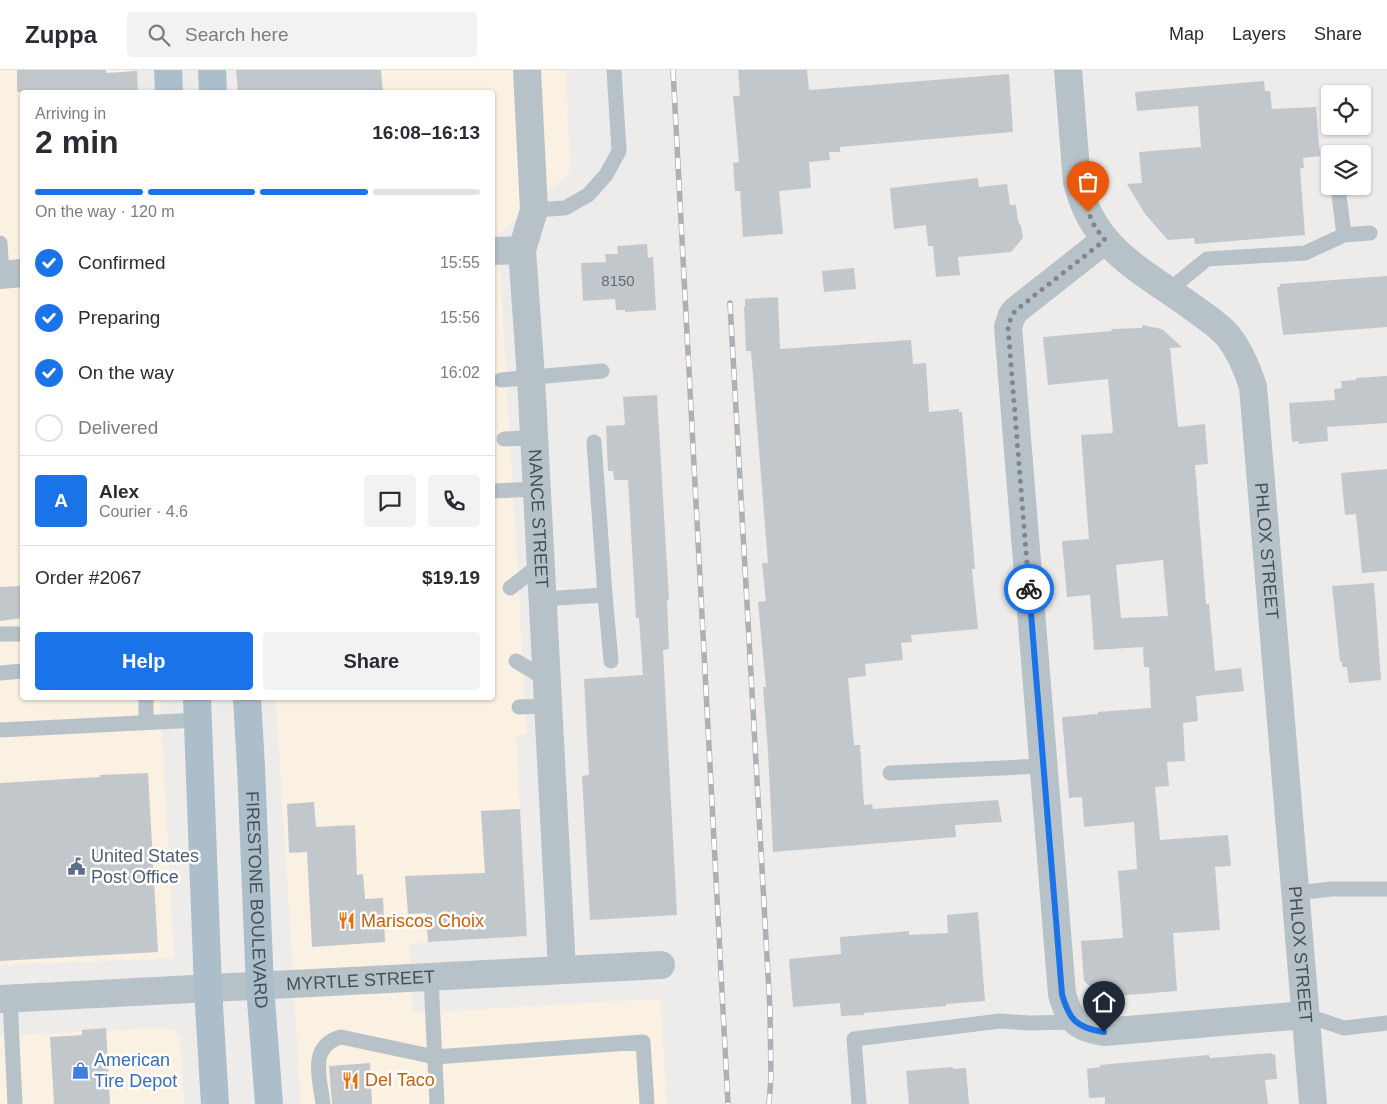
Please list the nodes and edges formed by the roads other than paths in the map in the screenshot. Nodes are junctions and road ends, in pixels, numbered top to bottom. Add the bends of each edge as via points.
1 (168, 70) edge
2 (212, 70) edge
3 (527, 70) edge
4 (614, 70) edge
5 (1068, 70) edge
6 (169, 90) edge
7 (213, 90) edge
8 (1339, 195) edge
9 (534, 210) junction
10 (1370, 233) dead end
11 (1344, 235) junction
12 (1105, 240) junction
13 (0, 243) edge
14 (522, 250) junction
15 (495, 251) edge
16 (8, 274) edge
17 (1169, 290) junction
18 (602, 371) dead end
19 (531, 378) junction
20 (501, 380) dead end
21 (534, 438) junction
22 (504, 439) dead end
23 (594, 442) dead end
24 (536, 489) junction
25 (495, 491) edge
26 (541, 564) junction
27 (510, 588) dead end
28 (605, 594) junction
29 (542, 599) junction
30 (0, 634) edge
31 (20, 634) edge
32 (516, 661) dead end
33 (611, 661) dead end
34 (20, 671) edge
35 (0, 673) edge
36 (546, 679) junction
37 (146, 700) edge
38 (247, 700) edge
39 (548, 706) junction
40 (519, 707) dead end
41 (198, 709) edge
42 (146, 722) junction
43 (0, 730) edge
44 (1043, 766) junction
45 (890, 773) dead end
46 (1387, 889) edge
47 (1295, 893) junction
48 (661, 964) dead end
49 (562, 970) junction
50 (432, 978) junction
51 (260, 987) junction
52 (208, 989) junction
53 (5, 999) edge
54 (1306, 1015) junction
55 (1075, 1022) junction
56 (1387, 1023) edge
57 (435, 1057) junction
58 (15, 1104) edge
59 (215, 1104) edge
60 (269, 1104) edge
61 (323, 1104) edge
62 (437, 1104) edge
63 (647, 1104) edge
64 (859, 1104) edge
65 (1313, 1104) edge

1 - 6 main road
2 - 7 main road
3 - 9 street, NANCE STREET
4 - 9 lane via 619,151 606,175 588,195 565,208
5 - 12 street, PHLOX STREET via 1077,182 1095,227
8 - 11 lane
9 - 14 street, NANCE STREET
10 - 11 lane
11 - 17 lane via 1305,253 1207,259
12 - 17 street, PHLOX STREET via 1122,257
12 - 44 street via 1016,310 1008,327
13 - 16 lane
14 - 15 street
14 - 19 street, NANCE STREET
17 - 47 street, PHLOX STREET via 1227,334 1243,359 1254,396
18 - 19 lane
19 - 20 lane
19 - 21 street, NANCE STREET
21 - 22 lane
21 - 24 street, NANCE STREET
23 - 28 lane
24 - 25 lane
24 - 26 street, NANCE STREET
26 - 27 lane
26 - 29 street, NANCE STREET
28 - 29 lane
28 - 33 lane
29 - 36 street, NANCE STREET
30 - 31 lane
32 - 36 lane
34 - 35 lane
36 - 39 street, NANCE STREET
37 - 42 lane
38 - 51 main road, FIRESTONE BOULEVARD
39 - 40 lane
39 - 49 street, NANCE STREET
41 - 42 lane
41 - 52 main road
42 - 43 lane
44 - 45 lane
44 - 55 street via 1062,994 1066,1010
46 - 47 lane
47 - 54 street, PHLOX STREET
48 - 49 street, MYRTLE STREET
49 - 50 street, MYRTLE STREET
50 - 51 street, MYRTLE STREET
50 - 57 lane
51 - 52 street, MYRTLE STREET
51 - 60 main road, FIRESTONE BOULEVARD
52 - 53 street, MYRTLE STREET
52 - 59 main road
53 - 58 lane
54 - 55 street via 1104,1032 1089,1030
54 - 56 lane via 1344,1028
54 - 65 street, PHLOX STREET
55 - 64 lane via 1000,1021 854,1039
57 - 61 lane via 347,1037 336,1038 324,1047 319,1056
57 - 62 lane
57 - 63 lane via 644,1042

